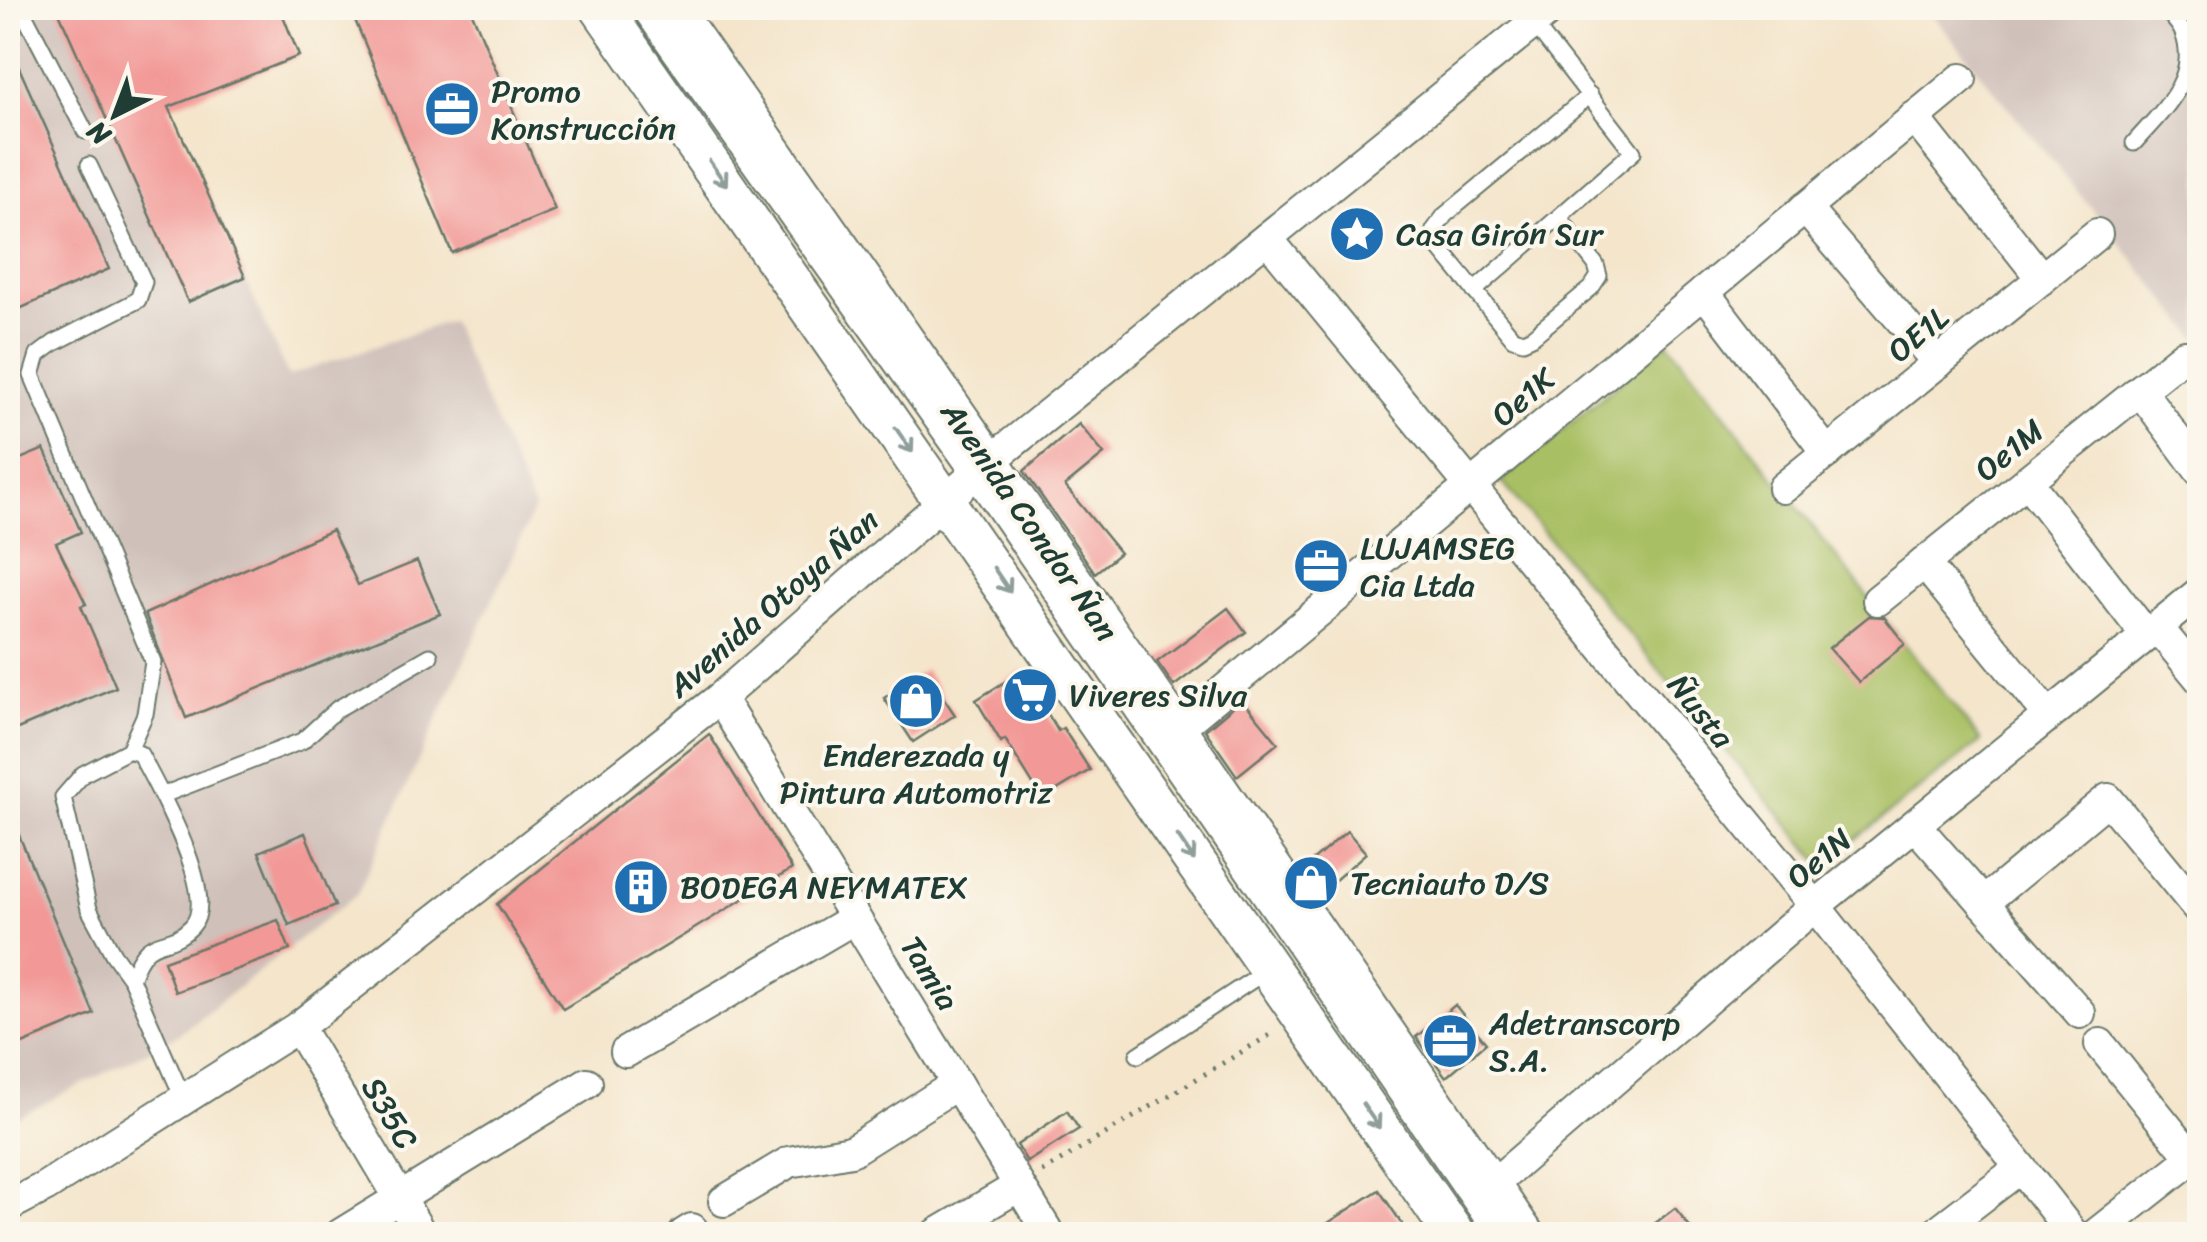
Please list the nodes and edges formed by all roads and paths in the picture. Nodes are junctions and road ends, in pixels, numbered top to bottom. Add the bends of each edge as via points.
1 (21, 8) edge
2 (602, 8) edge
3 (638, 8) edge
4 (671, 8) edge
5 (2164, 8) edge
6 (1542, 15) edge
7 (1961, 79) dead end
8 (1590, 95) junction
9 (1916, 108) junction
10 (85, 131) dead end
11 (2134, 143) dead end
12 (89, 165) dead end
13 (1806, 208) junction
14 (1560, 217) junction
15 (2097, 234) dead end
16 (1266, 238) junction
17 (2042, 279) junction
18 (1474, 291) junction
19 (1704, 292) junction
20 (2184, 355) dead end
21 (1938, 363) junction
22 (2140, 390) junction
23 (1827, 452) junction
24 (2200, 471) edge
25 (969, 480) junction
26 (2027, 481) junction
27 (1470, 486) junction
28 (1783, 488) dead end
29 (1924, 564) junction
30 (2200, 592) edge
31 (1878, 600) dead end
32 (2151, 631) junction
33 (430, 656) dead end
34 (2200, 678) edge
35 (720, 698) junction
36 (2048, 715) junction
37 (1176, 730) junction
38 (129, 750) junction
39 (163, 795) junction
40 (1915, 825) junction
41 (1983, 903) junction
42 (1816, 906) junction
43 (2200, 911) edge
44 (855, 918) junction
45 (1269, 969) junction
46 (131, 979) junction
47 (2080, 1014) dead end
48 (1301, 1016) junction
49 (298, 1027) junction
50 (2100, 1044) dead end
51 (626, 1052) dead end
52 (1138, 1055) dead end
53 (587, 1083) dead end
54 (957, 1084) junction
55 (184, 1100) junction
56 (2196, 1155) edge
57 (2020, 1168) junction
58 (1019, 1186) junction
59 (1490, 1187) junction
60 (400, 1198) junction
61 (724, 1201) dead end
62 (8, 1206) edge
63 (341, 1234) edge
64 (421, 1234) edge
65 (936, 1234) edge
66 (1048, 1234) edge
67 (1454, 1234) edge
68 (1492, 1234) edge
69 (1523, 1234) edge
70 (1934, 1234) edge
71 (2073, 1234) edge
72 (2096, 1234) edge

1 - 10 lane
2 -> 25 main road, Avenida Condor Ñan
3 - 25 lane
4 - 25 main road, Avenida Condor Ñan
5 - 11 lane via 2183,33 2188,67 2176,95
6 - 8 lane
6 - 16 street, Avenida Otoya Ñan
7 - 9 street, Oe1K
8 - 14 lane via 1634,152
8 - 18 lane via 1434,230 1437,245
9 - 13 street, Oe1K
9 - 17 street
12 - 38 lane via 144,282 138,300 38,355 32,375 153,662 145,714
13 - 19 street, Oe1K
13 - 21 street
14 - 18 lane
14 - 18 lane via 1596,266 1599,276 1591,288 1522,341
15 - 17 street, OE1L
16 - 25 street, Avenida Otoya Ñan
16 - 27 street, Ñusta
17 - 21 street, OE1L
19 - 23 street
19 - 27 street, Oe1K
20 - 22 street, Oe1M
21 - 23 street, OE1L
22 - 24 street
22 - 26 street, Oe1M
23 - 28 street, OE1L
25 - 35 street, Avenida Otoya Ñan
25 - 37 main road, Avenida Condor Ñan
25 -> 45 main road, Avenida Condor Ñan
25 - 68 lane
26 - 29 street, Oe1M
26 - 32 street
27 - 37 street, Oe1K
27 - 42 street, Ñusta
29 - 31 street, Oe1M
29 - 36 street
30 - 32 street, Oe1N
32 - 34 street
32 - 36 street, Oe1N
33 - 39 lane via 337,709 302,741
35 - 44 street, Tamia
35 - 49 street, Avenida Otoya Ñan
36 - 40 street, Oe1N
37 - 59 main road, Avenida Condor Ñan
38 - 39 lane via 140,754
38 - 46 lane via 84,774 63,796 89,909
39 - 46 lane via 199,888 200,909 192,925 143,952
40 - 41 street
40 - 42 street, Oe1N
41 - 43 street via 2108,799
41 - 47 street
42 - 57 street, Ñusta
42 - 59 street, Oe1N
44 - 51 street
44 - 54 street, Tamia
45 - 48 main road, Avenida Condor Ñan
45 - 52 lane
46 - 55 lane
48 - 58 path
48 -> 67 main road, Avenida Condor Ñan
49 - 55 street, Avenida Otoya Ñan
49 - 60 street, S35C
50 - 56 street
53 - 60 street
54 - 58 street, Tamia
54 - 61 street via 851,1151 789,1162
55 - 62 street, Avenida Otoya Ñan
56 - 72 street
57 - 70 street
57 - 71 street, Ñusta
58 - 65 street
58 - 66 street, Tamia
59 - 69 main road, Avenida Condor Ñan
60 - 63 street
60 - 64 street, S35C

